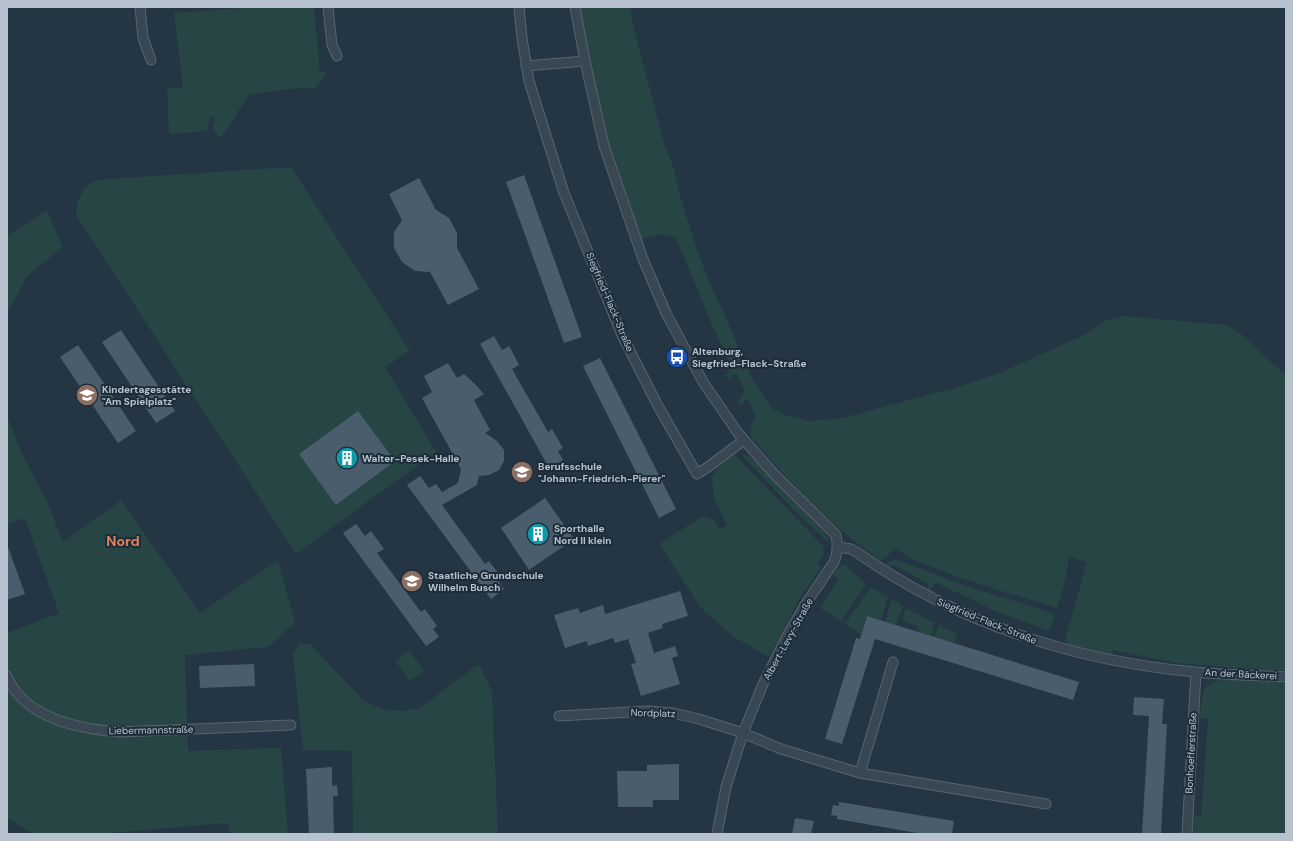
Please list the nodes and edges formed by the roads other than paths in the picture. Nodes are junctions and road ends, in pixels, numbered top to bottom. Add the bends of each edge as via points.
1 (140, 7) edge
2 (328, 7) edge
3 (519, 7) edge
4 (575, 7) edge
5 (337, 56) dead end
6 (151, 60) dead end
7 (585, 61) junction
8 (526, 66) junction
9 (744, 440) junction
10 (838, 547) junction
11 (893, 662) dead end
12 (1196, 672) junction
13 (7, 676) edge
14 (1286, 677) edge
15 (559, 716) dead end
16 (290, 725) dead end
17 (743, 733) junction
18 (860, 773) junction
19 (1046, 804) dead end
20 (717, 834) edge
21 (1187, 834) edge

1 - 6 street via 143,38
2 - 5 street via 332,45
3 - 8 street, Siegfried-Flack-Straße
4 - 7 street
7 - 8 street
7 - 9 street via 604,146 646,265 666,313 703,382
8 - 9 street, Siegfried-Flack-Straße via 534,100 564,193 622,335 685,454 697,474
9 - 10 street via 836,535
10 - 12 street, Siegfried-Flack-Straße via 851,549 900,581 957,611 1057,648 1098,658
10 - 17 street, Albert-Levy-Straße via 834,562 805,605 774,661
11 - 18 street
12 - 14 street, An der Bäckerei
12 - 21 street, Bonhoefferstraße
13 - 16 street, Liebermannstraße via 15,692 44,714 69,724 98,730 142,731
15 - 17 street, Nordplatz via 648,711 673,713 691,716
17 - 18 street via 780,749
17 - 20 street, Albert-Levy-Straße via 726,787
18 - 19 street

